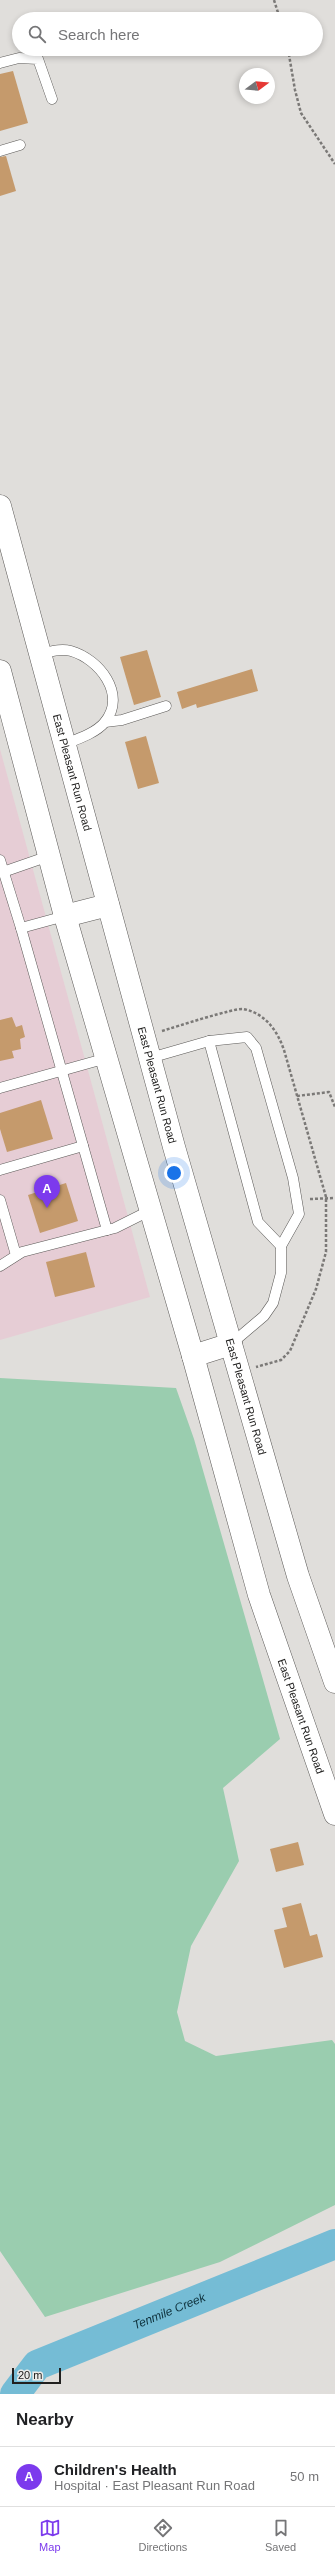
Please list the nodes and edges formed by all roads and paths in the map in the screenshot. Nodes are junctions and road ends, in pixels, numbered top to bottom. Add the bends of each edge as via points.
1 (274, 0) edge
2 (278, 12) edge
3 (289, 56) edge
4 (0, 63) edge
5 (52, 99) dead end
6 (20, 145) dead end
7 (0, 151) edge
8 (335, 164) edge
9 (0, 506) edge
10 (40, 654) junction
11 (0, 671) edge
12 (166, 706) dead end
13 (5, 707) edge
14 (105, 722) junction
15 (65, 744) junction
16 (49, 856) junction
17 (0, 860) edge
18 (3, 872) junction
19 (108, 905) junction
20 (65, 916) junction
21 (21, 928) junction
22 (209, 1041) junction
23 (107, 1058) junction
24 (150, 1058) junction
25 (62, 1071) junction
26 (0, 1088) edge
27 (297, 1096) dead end
28 (335, 1107) edge
29 (83, 1146) junction
30 (0, 1170) edge
31 (335, 1198) edge
32 (0, 1200) edge
33 (297, 1201) junction
34 (151, 1210) junction
35 (108, 1230) junction
36 (281, 1246) junction
37 (16, 1256) junction
38 (0, 1266) edge
39 (231, 1344) junction
40 (193, 1356) junction
41 (335, 1682) edge
42 (333, 1800) edge

1 - 2 path
3 - 8 path via 301,113
4 - 5 lane via 19,58 38,59
6 - 7 lane
9 - 10 main road, East Pleasant Run Road
10 - 14 lane via 60,649 71,651 101,670 109,680 112,691 111,710
10 - 15 main road, East Pleasant Run Road
11 - 13 main road, East Pleasant Run Road
12 - 14 lane via 122,720
13 - 16 main road, East Pleasant Run Road
14 - 15 lane
15 - 19 main road, East Pleasant Run Road
16 - 18 lane
16 - 20 main road, East Pleasant Run Road
17 - 18 lane
18 - 21 lane
19 - 20 main road
19 - 24 main road, East Pleasant Run Road
20 - 21 lane
20 - 23 main road, East Pleasant Run Road
21 - 25 lane
22 - 24 lane
22 - 33 lane via 247,1037 256,1048
22 - 36 lane via 258,1222
23 - 25 lane
23 - 34 main road, East Pleasant Run Road
24 - 39 main road, East Pleasant Run Road
25 - 26 lane
25 - 29 lane
27 - 28 path via 329,1092
29 - 30 lane
29 - 35 lane
31 - 33 path
32 - 37 lane
33 - 36 lane via 298,1214
34 - 35 lane
34 - 40 main road, East Pleasant Run Road
35 - 37 lane via 22,1252
36 - 39 lane via 281,1273 273,1303 264,1316
37 - 38 lane
39 - 40 main road
39 - 41 main road, East Pleasant Run Road via 298,1576
40 - 42 main road, East Pleasant Run Road via 259,1595

